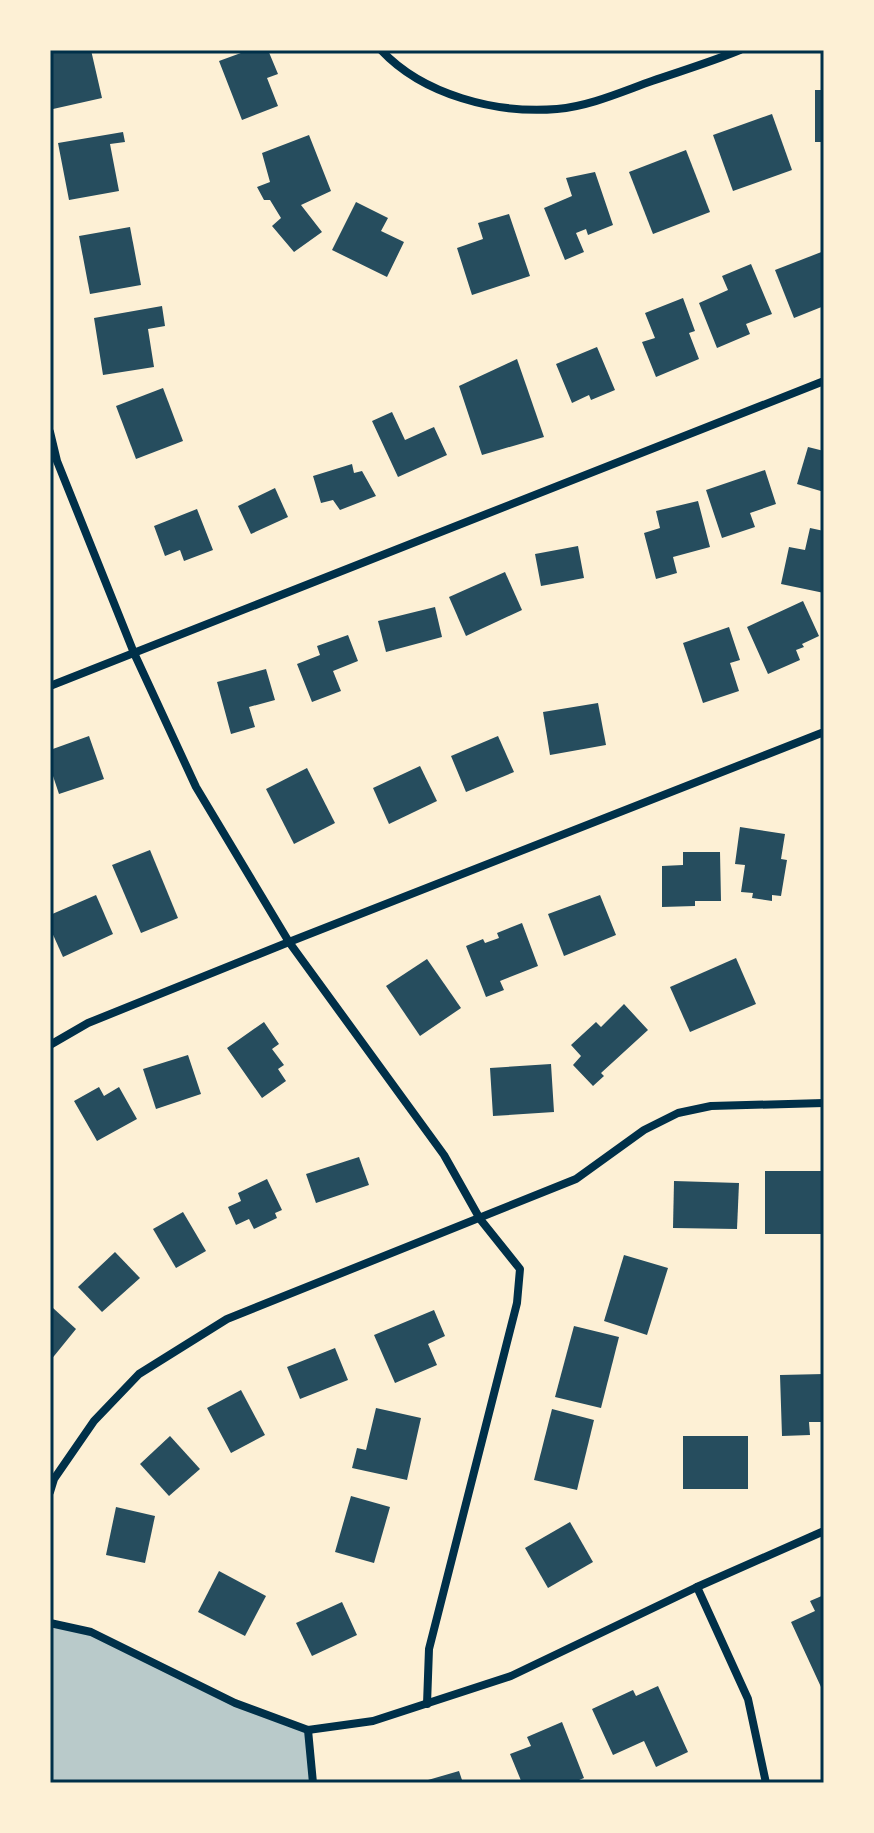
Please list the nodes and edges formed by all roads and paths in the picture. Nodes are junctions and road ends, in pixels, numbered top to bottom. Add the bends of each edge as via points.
1 (381, 50) edge
2 (740, 50) edge
3 (824, 381) edge
4 (50, 432) edge
5 (134, 653) junction
6 (50, 686) edge
7 (824, 732) edge
8 (289, 942) junction
9 (50, 1045) edge
10 (824, 1103) edge
11 (480, 1219) junction
12 (50, 1492) edge
13 (824, 1531) edge
14 (697, 1587) junction
15 (50, 1623) edge
16 (427, 1704) junction
17 (308, 1730) junction
18 (313, 1783) edge
19 (766, 1783) edge

1 - 2 street via 396,66 444,93 489,106 556,109 593,102
3 - 5 street
4 - 5 street
5 - 6 street
5 - 8 street via 196,787
7 - 8 street
8 - 9 street via 88,1023
8 - 11 street via 444,1155
10 - 11 street via 711,1106 678,1113 644,1130 576,1179
11 - 12 street via 227,1319 139,1374 94,1421
11 - 16 street via 520,1269 517,1303 429,1649
13 - 14 street
14 - 16 street via 511,1676
14 - 19 street via 748,1699
15 - 17 street via 91,1632 235,1703
16 - 17 street via 373,1721
17 - 18 street

